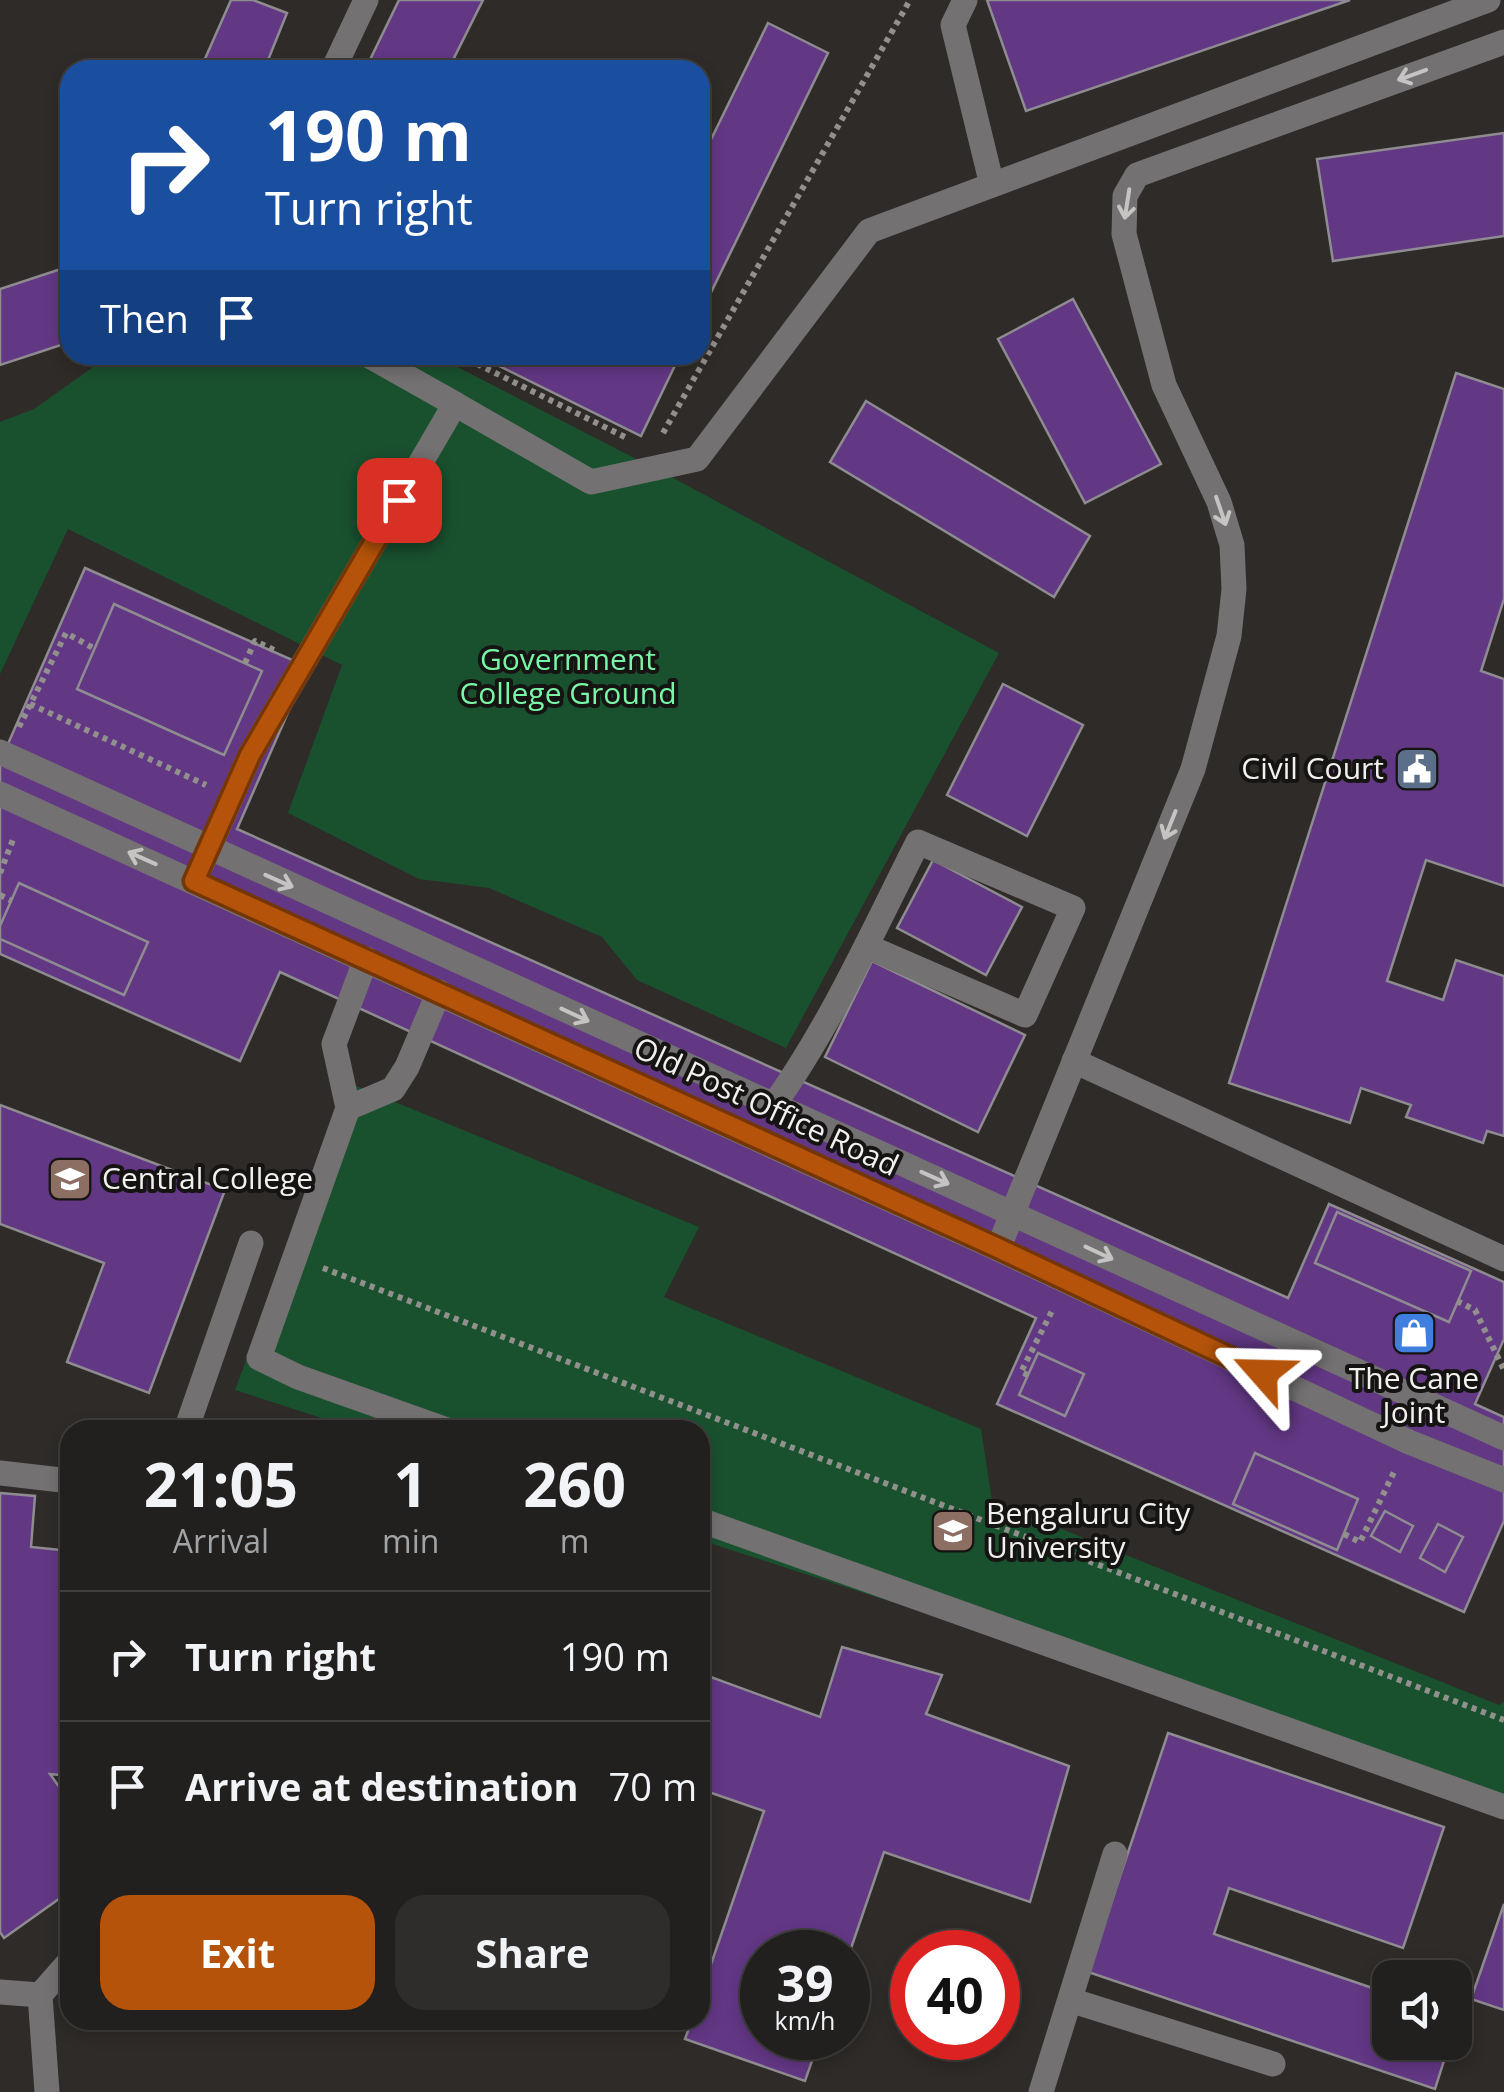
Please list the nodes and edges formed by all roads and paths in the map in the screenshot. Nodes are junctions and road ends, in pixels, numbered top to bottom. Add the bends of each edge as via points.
1 (366, 0) edge
2 (910, 0) edge
3 (965, 0) edge
4 (1488, 0) edge
5 (1504, 42) edge
6 (338, 60) edge
7 (992, 185) junction
8 (710, 350) edge
9 (386, 365) edge
10 (479, 365) edge
11 (701, 365) edge
12 (454, 404) junction
13 (662, 434) dead end
14 (635, 442) dead end
15 (95, 648) dead end
16 (288, 657) dead end
17 (246, 663) dead end
18 (30, 704) junction
19 (24, 716) dead end
20 (0, 752) edge
21 (208, 786) dead end
22 (0, 794) edge
23 (209, 849) junction
24 (194, 881) junction
25 (0, 895) edge
26 (12, 900) dead end
27 (866, 946) junction
28 (366, 958) junction
29 (439, 992) junction
30 (1074, 1060) junction
31 (773, 1106) junction
32 (348, 1108) junction
33 (1011, 1212) junction
34 (251, 1243) dead end
35 (998, 1248) junction
36 (293, 1257) junction
37 (1504, 1258) edge
38 (1066, 1280) junction
39 (1457, 1301) dead end
40 (1504, 1370) edge
41 (1028, 1375) dead end
42 (189, 1420) edge
43 (419, 1420) edge
44 (1504, 1438) edge
45 (1409, 1442) junction
46 (0, 1473) edge
47 (60, 1480) edge
48 (1504, 1480) edge
49 (710, 1524) edge
50 (1344, 1534) dead end
51 (1504, 1720) edge
52 (1504, 1807) edge
53 (1115, 1854) dead end
54 (60, 1972) edge
55 (0, 1992) edge
56 (40, 1995) junction
57 (1070, 2000) junction
58 (1274, 2064) dead end
59 (47, 2092) edge
60 (1042, 2092) edge

1 - 6 street
2 - 8 path
3 - 7 street via 953,25
4 - 7 street
5 -> 30 street via 1136,175 1126,196 1124,234 1164,385 1219,502 1232,545 1234,589 1230,636 1192,769
7 - 12 street via 869,231 697,459 591,482
9 - 12 street
10 - 14 path
11 - 13 path
12 - 23 street via 250,755
15 - 18 path via 66,633
16 - 17 path via 255,641
18 - 19 path
18 - 21 path
20 - 23 street, Old Post Office Road
24 -> 22 street, Old Post Office Road
23 - 24 street
23 -> 31 street, Old Post Office Road
24 - 28 street, Old Post Office Road
25 - 26 path
27 - 27 street via 918,842 1073,908 1025,1015
27 - 31 street
28 - 29 street, Old Post Office Road
28 - 32 street via 334,1044
29 - 32 street via 393,1089
29 - 35 street, Old Post Office Road
30 - 33 street
30 - 37 street
31 -> 33 street, Old Post Office Road
32 - 36 street
33 - 35 street
33 -> 44 street, Old Post Office Road
34 - 42 street
35 - 38 street, Old Post Office Road
36 - 43 street via 259,1358
36 - 51 path
38 - 41 path via 1021,1372
38 - 45 street, Old Post Office Road
39 - 40 path via 1475,1310
45 - 48 street, Old Post Office Road
45 - 50 path via 1360,1542
46 - 47 street
49 - 52 street
53 - 57 street
54 - 56 street
55 - 56 street
56 - 59 street
57 - 58 street
57 - 60 street

